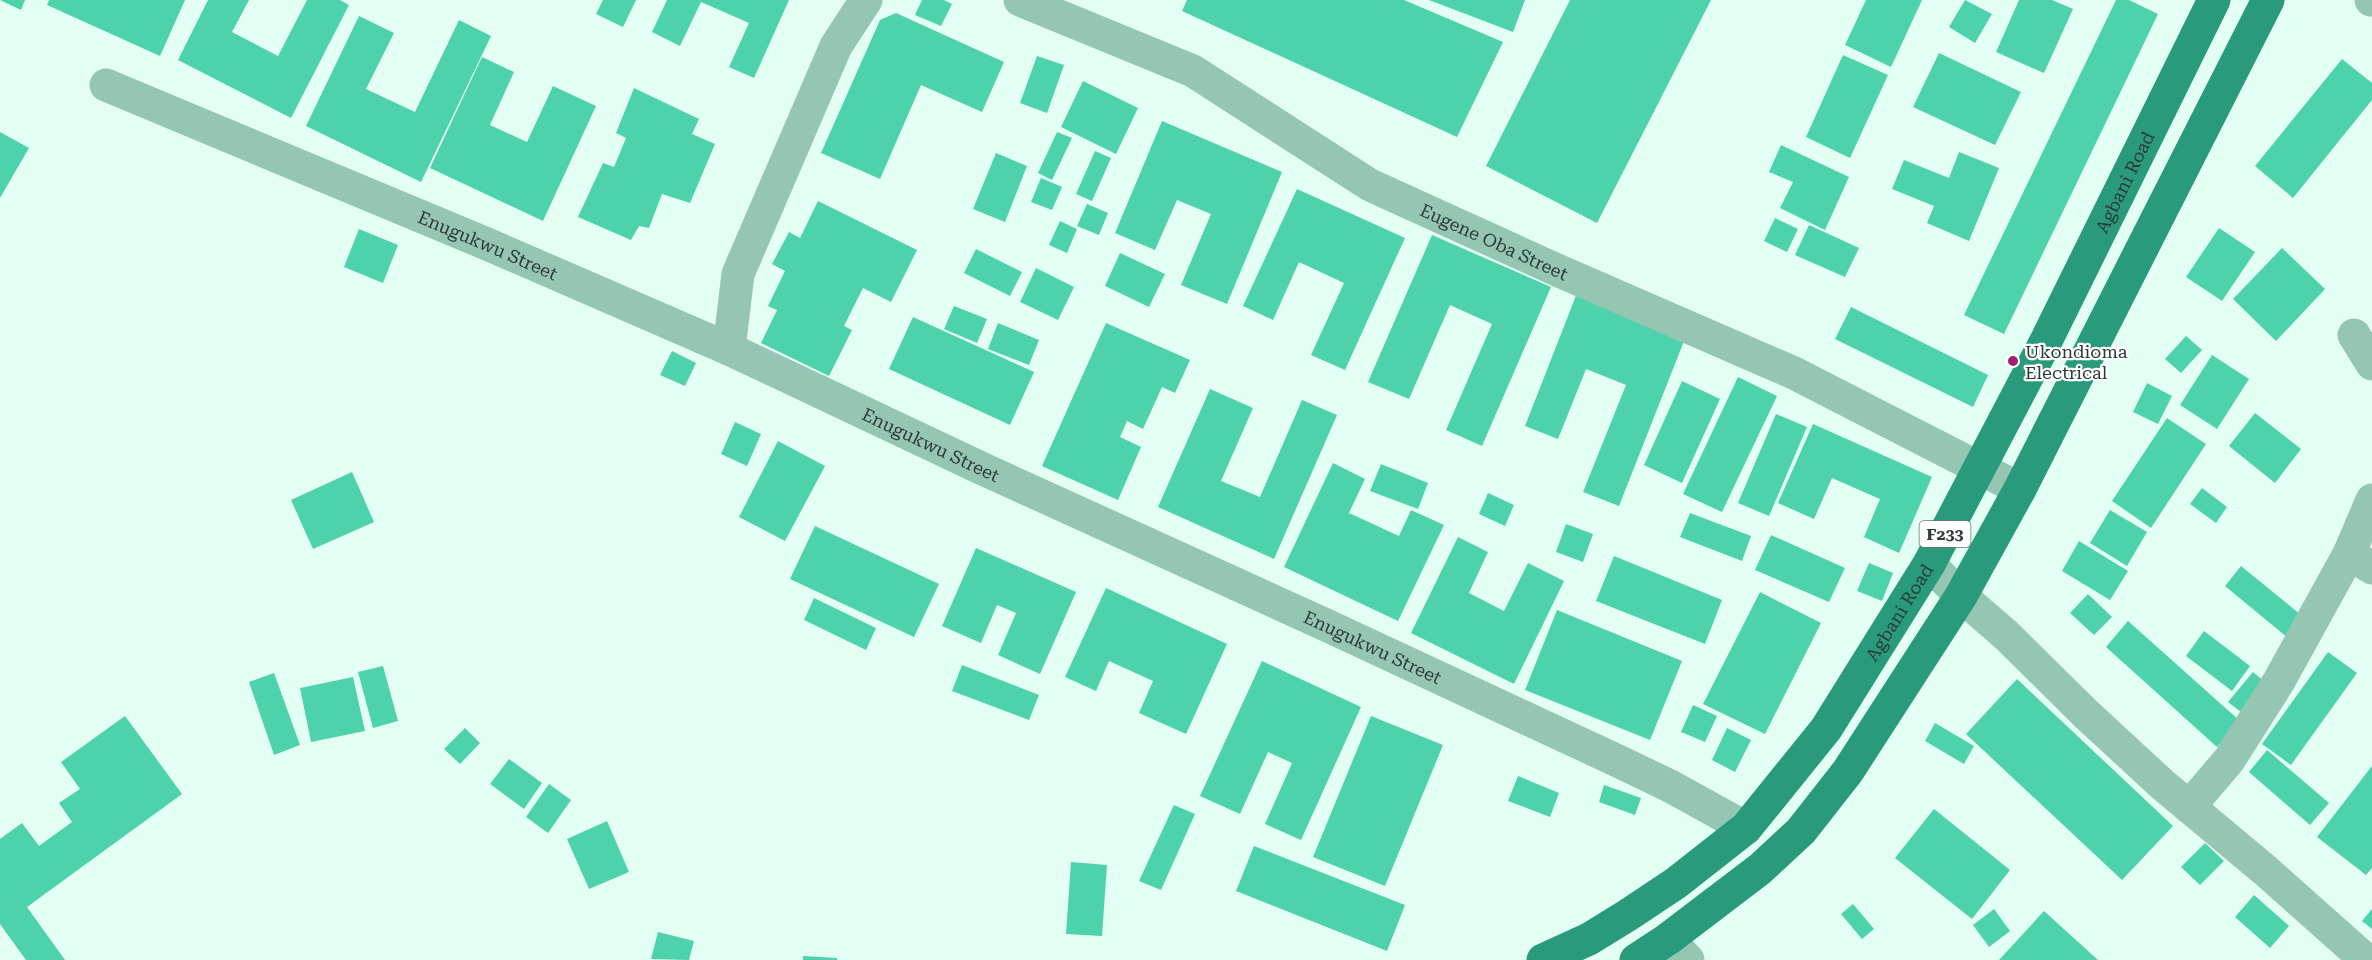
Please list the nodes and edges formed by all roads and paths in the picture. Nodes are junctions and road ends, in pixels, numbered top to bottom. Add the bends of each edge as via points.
1 (866, 0) edge
2 (1020, 0) edge
3 (2268, 0) edge
4 (2205, 3) edge
5 (106, 85) dead end
6 (2354, 335) dead end
7 (729, 349) junction
8 (2372, 364) edge
9 (1979, 468) junction
10 (2020, 489) junction
11 (2372, 500) edge
12 (2360, 561) edge
13 (1929, 564) junction
14 (1961, 596) junction
15 (2189, 807) junction
16 (1746, 828) junction
17 (1678, 950) edge
18 (1543, 960) edge
19 (1636, 960) edge
20 (2366, 960) edge

1 - 7 street via 836,45 738,274
2 - 9 street, Eugene Oba Street via 1193,72 1370,184 1794,373
3 - 10 main road, F233
4 - 9 main road, Agbani Road / F233 via 2046,341
5 - 7 street, Enugukwu Street
6 - 8 street
7 - 16 street, Enugukwu Street via 1620,762
9 - 10 street, Eugene Oba Street
9 - 13 main road, Agbani Road / F233
10 - 14 main road, F233
11 - 12 street
12 - 15 street via 2229,760
13 - 14 street
13 - 16 main road, Agbani Road / F233 via 1826,729
14 - 15 street
14 - 17 main road, F233 via 1848,771 1801,831
15 - 20 street
16 - 18 main road, Agbani Road / F233 via 1628,915
17 - 19 main road, F233

